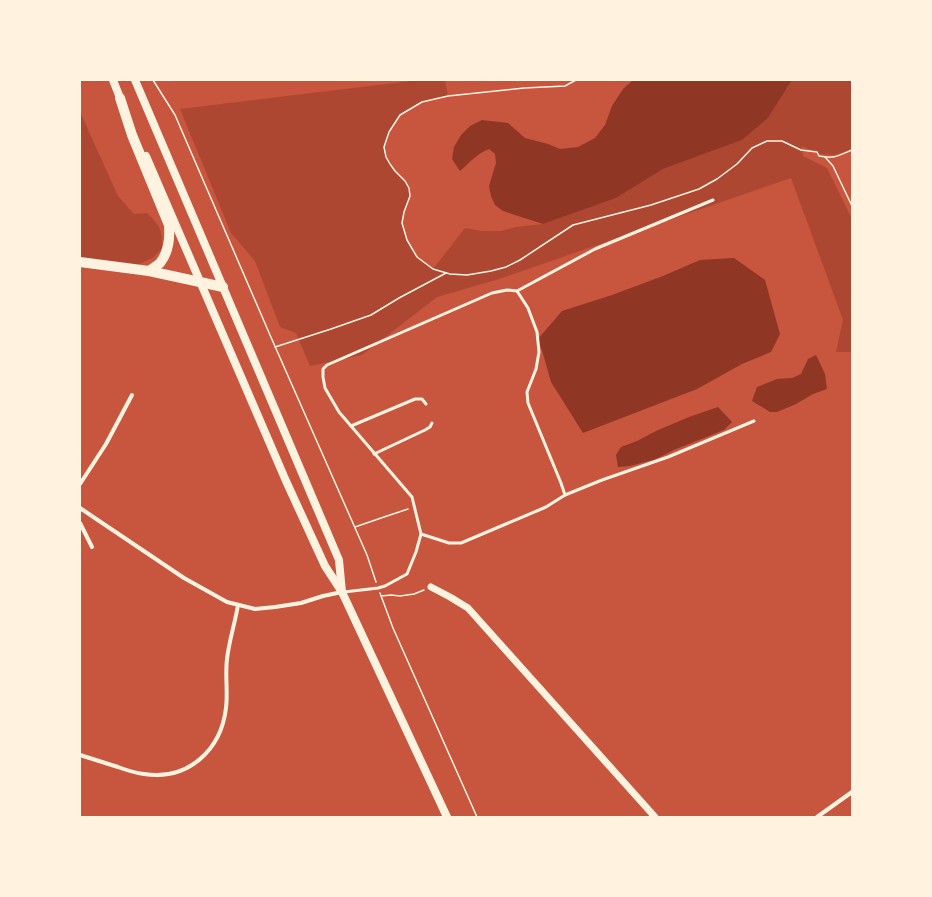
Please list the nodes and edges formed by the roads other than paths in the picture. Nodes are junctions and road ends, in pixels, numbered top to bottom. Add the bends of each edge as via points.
1 (113, 80) edge
2 (135, 80) edge
3 (120, 98) junction
4 (713, 200) dead end
5 (80, 262) edge
6 (149, 271) junction
7 (201, 282) junction
8 (223, 287) junction
9 (517, 291) junction
10 (132, 395) dead end
11 (426, 404) dead end
12 (754, 422) dead end
13 (432, 423) dead end
14 (352, 426) junction
15 (374, 454) junction
16 (80, 484) edge
17 (565, 495) junction
18 (80, 508) edge
19 (80, 523) edge
20 (421, 534) junction
21 (92, 547) dead end
22 (431, 587) road end
23 (342, 592) junction
24 (238, 605) junction
25 (80, 755) edge
26 (852, 792) edge
27 (447, 817) edge
28 (655, 817) edge
29 (817, 817) edge

1 - 3 main road
2 - 8 main road
3 - 6 highway via 132,136 169,225 170,241 164,256
3 - 7 main road
4 - 9 lane via 595,249
5 - 6 highway
6 - 7 highway
7 - 8 highway
7 - 23 main road via 312,538 325,566
8 - 23 main road via 339,560
9 - 14 lane via 492,293 327,365 323,369 325,388 339,412
9 - 17 lane via 528,308 537,332 539,352 536,369 527,392 528,402
10 - 16 street via 106,444
11 - 14 lane via 422,399 415,399
12 - 17 lane
13 - 15 lane via 425,430
14 - 15 lane
15 - 20 lane via 412,498
17 - 20 lane via 546,507 461,543 449,543
18 - 24 street via 184,578 227,602
19 - 21 street
20 - 23 lane via 407,574 378,588
22 - 28 street via 468,608
23 - 24 street via 275,607 255,609
23 - 27 main road
24 - 25 street via 227,658 226,709 216,739 200,760 174,774 161,776 145,775
26 - 29 street

